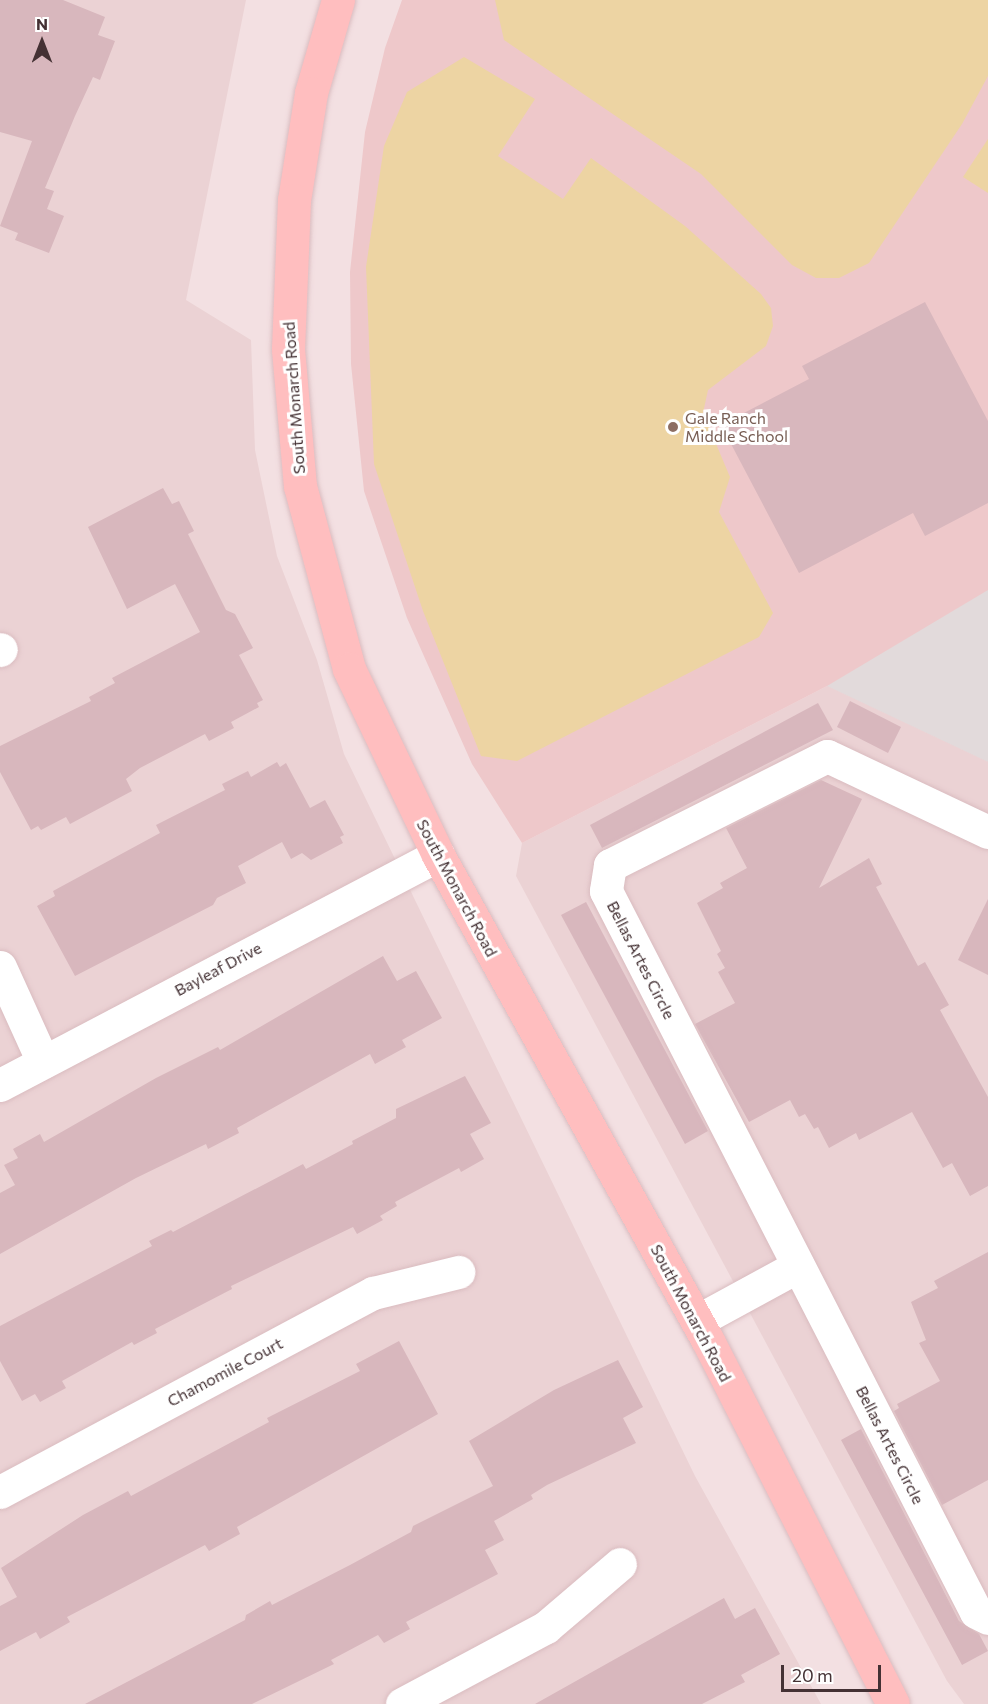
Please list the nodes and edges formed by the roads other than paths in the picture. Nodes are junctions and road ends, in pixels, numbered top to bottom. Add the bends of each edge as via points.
1 (338, 0) edge
2 (988, 831) edge
3 (438, 855) junction
4 (0, 968) edge
5 (43, 1062) junction
6 (0, 1085) edge
7 (798, 1266) junction
8 (458, 1272) dead end
9 (697, 1321) junction
10 (0, 1492) edge
11 (620, 1564) dead end
12 (988, 1618) edge
13 (402, 1704) edge
14 (893, 1704) edge

1 - 3 street, South Monarch Road via 311,93 294,200 288,349 293,434 300,486 349,669
2 - 7 street, Bellas Artes Circle via 827,756 610,865 606,891
3 - 5 street, Bayleaf Drive
3 - 9 street, South Monarch Road
4 - 5 street
5 - 6 street, Bayleaf Drive
7 - 9 street
7 - 12 street, Bellas Artes Circle via 976,1612
8 - 10 street, Chamomile Court via 373,1293
9 - 14 street, South Monarch Road
11 - 13 street via 546,1627

